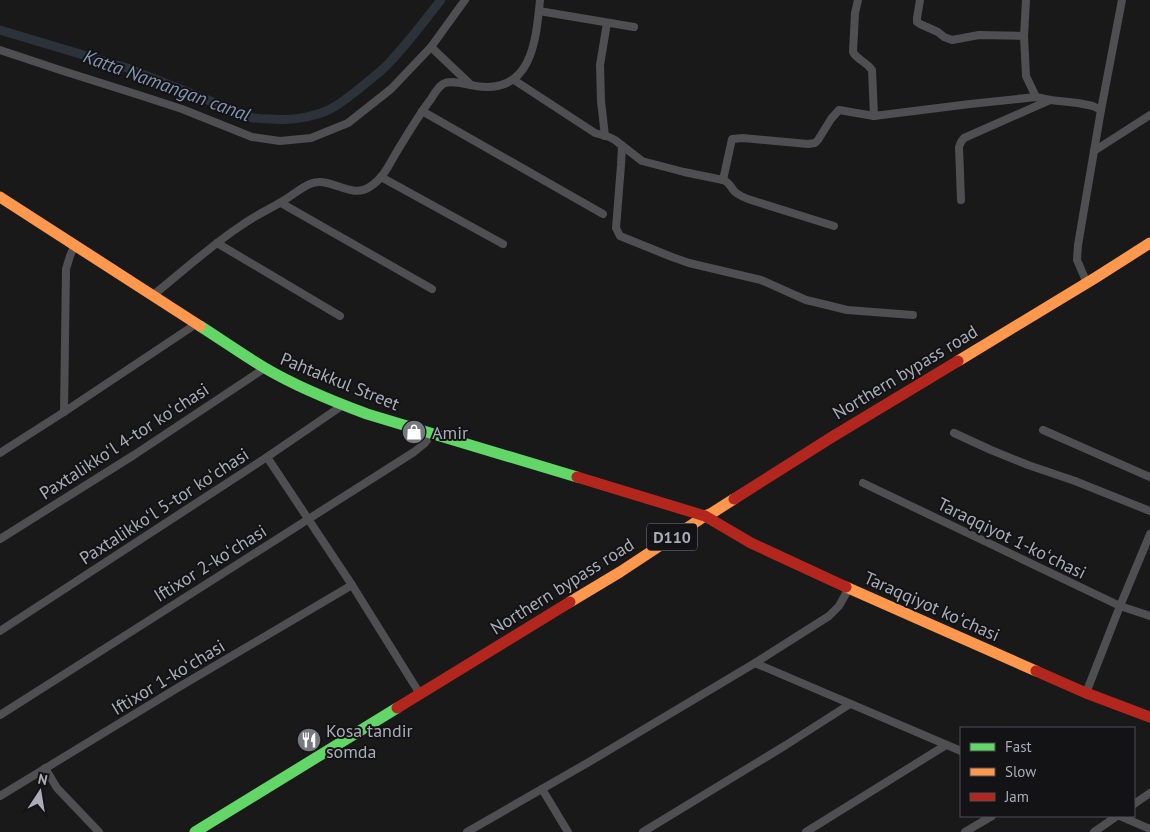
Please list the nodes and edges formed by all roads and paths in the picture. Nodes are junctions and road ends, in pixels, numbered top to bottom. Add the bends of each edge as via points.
1 (465, 0) edge
2 (540, 0) edge
3 (858, 0) edge
4 (920, 0) edge
5 (1026, 0) edge
6 (1122, 0) edge
7 (539, 11) junction
8 (603, 22) junction
9 (634, 26) dead end
10 (1024, 36) junction
11 (431, 47) junction
12 (0, 50) edge
13 (514, 80) junction
14 (471, 86) junction
15 (1036, 97) junction
16 (1050, 100) junction
17 (1101, 110) junction
18 (422, 111) junction
19 (1150, 115) edge
20 (874, 116) junction
21 (605, 136) junction
22 (622, 146) junction
23 (1094, 151) junction
24 (382, 177) junction
25 (724, 180) junction
26 (0, 197) edge
27 (961, 200) dead end
28 (281, 203) junction
29 (603, 214) dead end
30 (834, 226) dead end
31 (217, 243) junction
32 (1150, 243) edge
33 (75, 244) junction
34 (503, 244) dead end
35 (1087, 283) junction
36 (432, 289) dead end
37 (152, 296) junction
38 (340, 316) dead end
39 (912, 316) dead end
40 (196, 324) junction
41 (264, 368) junction
42 (343, 405) junction
43 (64, 412) junction
44 (1043, 430) dead end
45 (432, 434) junction
46 (954, 434) dead end
47 (0, 453) edge
48 (267, 456) junction
49 (1150, 477) edge
50 (863, 483) dead end
51 (1150, 510) edge
52 (705, 516) junction
53 (308, 519) junction
54 (1150, 534) edge
55 (0, 539) edge
56 (352, 585) junction
57 (849, 588) junction
58 (1120, 606) junction
59 (1150, 616) edge
60 (0, 631) edge
61 (755, 664) junction
62 (1086, 693) junction
63 (420, 694) junction
64 (850, 704) junction
65 (0, 714) edge
66 (1150, 717) edge
67 (946, 745) junction
68 (960, 752) edge
69 (45, 768) junction
70 (542, 789) junction
71 (1150, 793) edge
72 (0, 796) edge
73 (1135, 803) edge
74 (990, 817) edge
75 (1116, 817) edge
76 (1120, 817) edge
77 (1150, 829) edge
78 (99, 832) edge
79 (195, 832) edge
80 (467, 832) edge
81 (568, 832) edge
82 (643, 832) edge
83 (806, 832) edge
84 (964, 832) edge
85 (1094, 832) edge

1 - 11 street
2 - 7 street
3 - 20 street via 853,52 872,70
4 - 10 street via 918,22 952,40 979,35
5 - 10 street
6 - 17 street
7 - 8 street
7 - 13 street via 529,58
8 - 9 street
8 - 21 street via 600,64
10 - 15 street via 1026,76
11 - 12 street via 391,89 348,123 311,138 280,141 252,137 165,103
11 - 14 street
13 - 14 street via 486,88
13 - 21 street via 595,134
14 - 18 street via 441,85
15 - 16 street
15 - 20 street
16 - 17 street
16 - 27 street via 964,138 959,147
17 - 23 street
18 - 24 street
18 - 29 street
19 - 23 street
20 - 25 street via 839,110 815,143 734,138
21 - 22 street
22 - 25 street via 642,161
22 - 39 street via 616,228 620,236 689,263 761,280 806,300 846,310
23 - 35 street via 1076,260
24 - 28 street via 371,187 355,192 326,182 308,184
24 - 34 street
25 - 30 street via 740,196
26 - 33 street, Pahtakkul Street
28 - 31 street
28 - 36 street
31 - 37 street
31 - 38 street
32 - 35 street, Northern bypass road / D110
33 - 37 street, Pahtakkul Street
33 - 43 street via 66,269
35 - 52 street, Northern bypass road / D110
37 - 40 street, Pahtakkul Street
40 - 41 street, Pahtakkul Street
40 - 43 street
41 - 42 street, Pahtakkul Street
41 - 55 street, Paxtalikkoʻl 4-tor koʻchasi
42 - 45 street, Pahtakkul Street
42 - 48 street, Paxtalikkoʻl 5-tor koʻchasi
43 - 47 street
44 - 49 street
45 - 52 street, Pahtakkul Street
45 - 53 street, Iftixor 2-koʻchasi via 414,452
46 - 51 street
48 - 53 street
48 - 60 street, Paxtalikkoʻl 5-tor koʻchasi
50 - 58 street, Taraqqiyot 1-koʻchasi
52 - 57 street, Taraqqiyot koʻchasi via 751,543
52 - 63 street, Northern bypass road / D110
53 - 56 street
53 - 65 street, Iftixor 2-koʻchasi
54 - 58 street
56 - 63 street
56 - 69 street, Iftixor 1-koʻchasi
57 - 61 street via 840,606 829,616
57 - 62 street, Taraqqiyot koʻchasi
58 - 59 street, Taraqqiyot 1-koʻchasi
58 - 62 street
61 - 64 street
61 - 70 street
62 - 66 street, Taraqqiyot koʻchasi
63 - 79 street, Northern bypass road / D110
64 - 67 street
64 - 82 street
67 - 68 street
67 - 83 street
69 - 72 street, Iftixor 1-koʻchasi
69 - 78 street via 57,788
70 - 80 street
70 - 81 street
71 - 73 street
74 - 84 street
75 - 85 street
76 - 77 street

